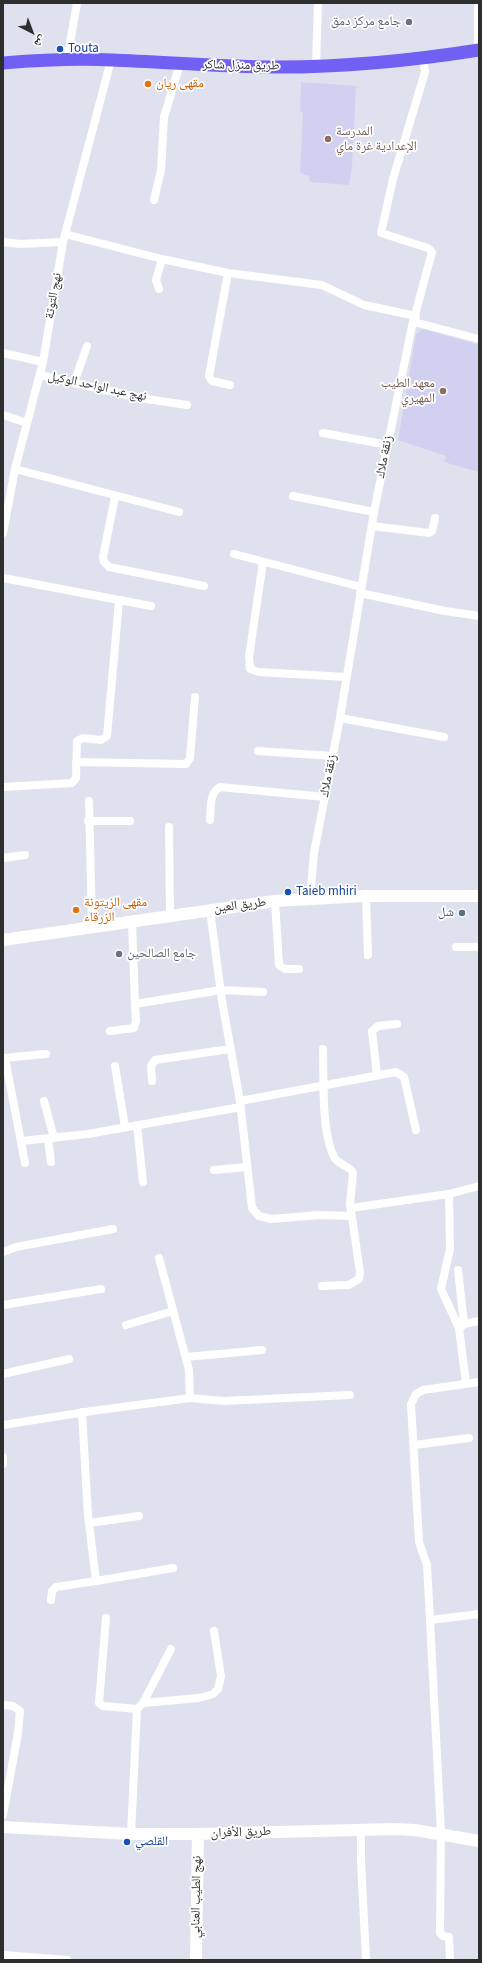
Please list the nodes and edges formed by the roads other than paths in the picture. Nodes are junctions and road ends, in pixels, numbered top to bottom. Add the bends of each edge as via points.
1 (78, 3) edge
2 (318, 3) edge
3 (478, 3) edge
4 (478, 51) edge
5 (423, 58) junction
6 (67, 60) junction
7 (111, 60) junction
8 (3, 63) edge
9 (180, 64) junction
10 (316, 66) junction
11 (154, 200) dead end
12 (64, 238) junction
13 (3, 242) edge
14 (162, 259) junction
15 (228, 273) junction
16 (159, 289) dead end
17 (415, 319) junction
18 (479, 339) edge
19 (86, 346) dead end
20 (3, 353) edge
21 (43, 362) junction
22 (40, 375) junction
23 (74, 383) junction
24 (230, 385) dead end
25 (187, 405) dead end
26 (3, 415) edge
27 (27, 422) junction
28 (323, 433) dead end
29 (388, 445) junction
30 (15, 469) junction
31 (7, 494) edge
32 (294, 496) dead end
33 (115, 497) junction
34 (179, 512) dead end
35 (374, 512) junction
36 (435, 518) dead end
37 (372, 526) junction
38 (3, 533) edge
39 (234, 554) dead end
40 (263, 562) junction
41 (3, 578) edge
42 (204, 586) dead end
43 (361, 590) junction
44 (119, 601) junction
45 (151, 606) dead end
46 (479, 616) edge
47 (346, 677) junction
48 (195, 697) dead end
49 (340, 718) junction
50 (444, 737) dead end
51 (258, 751) dead end
52 (333, 756) junction
53 (76, 762) junction
54 (3, 787) edge
55 (325, 797) junction
56 (89, 801) dead end
57 (210, 820) dead end
58 (88, 821) junction
59 (130, 821) dead end
60 (169, 827) dead end
61 (25, 855) dead end
62 (3, 858) edge
63 (366, 896) junction
64 (479, 896) edge
65 (310, 898) junction
66 (275, 901) junction
67 (210, 910) junction
68 (170, 915) junction
69 (132, 921) junction
70 (92, 927) junction
71 (3, 938) edge
72 (456, 947) dead end
73 (479, 947) edge
74 (368, 955) dead end
75 (299, 969) dead end
76 (221, 990) junction
77 (263, 992) dead end
78 (135, 1004) junction
79 (397, 1024) dead end
80 (110, 1031) dead end
81 (230, 1048) junction
82 (323, 1049) dead end
83 (46, 1054) dead end
84 (4, 1058) edge
85 (115, 1066) dead end
86 (377, 1075) junction
87 (152, 1081) dead end
88 (324, 1086) junction
89 (44, 1101) dead end
90 (240, 1104) junction
91 (137, 1125) junction
92 (125, 1127) junction
93 (416, 1130) dead end
94 (51, 1139) junction
95 (22, 1141) junction
96 (25, 1162) dead end
97 (51, 1162) dead end
98 (247, 1167) junction
99 (214, 1170) dead end
100 (143, 1182) dead end
101 (479, 1186) edge
102 (449, 1194) junction
103 (351, 1212) junction
104 (113, 1229) dead end
105 (3, 1252) edge
106 (159, 1258) dead end
107 (458, 1270) dead end
108 (322, 1286) dead end
109 (101, 1289) dead end
110 (3, 1305) edge
111 (173, 1310) junction
112 (479, 1320) edge
113 (126, 1325) dead end
114 (462, 1326) junction
115 (262, 1350) dead end
116 (186, 1357) junction
117 (69, 1359) dead end
118 (3, 1374) edge
119 (479, 1382) edge
120 (466, 1383) junction
121 (350, 1395) dead end
122 (190, 1398) junction
123 (82, 1412) junction
124 (3, 1425) edge
125 (469, 1438) dead end
126 (414, 1445) junction
127 (3, 1458) edge
128 (4, 1464) edge
129 (139, 1516) dead end
130 (89, 1523) junction
131 (174, 1568) dead end
132 (96, 1581) junction
133 (51, 1600) dead end
134 (479, 1614) edge
135 (106, 1618) dead end
136 (430, 1620) junction
137 (214, 1631) dead end
138 (171, 1649) dead end
139 (143, 1703) junction
140 (3, 1705) edge
141 (137, 1709) junction
142 (3, 1815) edge
143 (3, 1826) edge
144 (361, 1830) junction
145 (131, 1834) junction
146 (198, 1834) junction
147 (441, 1834) junction
148 (479, 1841) edge
149 (3, 1955) edge
150 (67, 1960) edge
151 (196, 1960) edge
152 (366, 1960) edge
153 (450, 1960) edge

1 - 6 street
2 - 10 street
3 - 4 street
4 - 5 main road, طريق منزل شاكر
5 - 10 main road, طريق منزل شاكر
5 - 17 street, زنقة ملاك via 425,72 393,180 381,233 428,248 432,252
6 - 7 main road, طريق منزل شاكر
6 - 8 main road, طريق منزل شاكر
7 - 9 main road, طريق منزل شاكر
7 - 12 street, نهج التوتة
9 - 10 main road, طريق منزل شاكر
9 - 11 street via 164,117 161,170
12 - 13 street via 20,244
12 - 14 street
12 - 21 street, نهج التوتة
14 - 15 street
14 - 16 street via 156,280
15 - 17 street via 322,285 364,305
15 - 24 street via 209,378
17 - 18 street
17 - 29 street, زنقة ملاك
19 - 23 street
20 - 21 street
21 - 22 street, نهج التوتة
22 - 23 street, نهج عبد الواحد الوكيل
22 - 27 street, نهج التوتة
23 - 25 street, نهج عبد الواحد الوكيل
26 - 27 street
27 - 30 street, نهج التوتة
28 - 29 street
29 - 35 street, زنقة ملاك
30 - 31 street, نهج التوتة
30 - 33 street
31 - 38 street, نهج التوتة
32 - 35 street
33 - 34 street
33 - 42 street via 104,557 106,565
35 - 37 street, زنقة ملاك
36 - 37 street via 429,533
37 - 43 street, زنقة ملاك
39 - 40 street
40 - 43 street
40 - 47 street via 249,657 250,669 259,672
41 - 44 street
43 - 46 street via 446,611
43 - 47 street, زنقة ملاك
44 - 45 street
44 - 53 street via 107,736 101,740 78,740 75,747
47 - 49 street, زنقة ملاك
48 - 53 street via 190,758 186,764
49 - 50 street
49 - 52 street, زنقة ملاك
51 - 52 street
52 - 55 street, زنقة ملاك
53 - 54 street via 76,778 72,783
55 - 57 street via 220,787 213,795
55 - 65 street, زنقة ملاك via 314,852
56 - 58 street
58 - 59 street
58 - 70 street
60 - 68 street
61 - 62 street
63 - 64 main road, طريق العين
63 - 65 main road, طريق العين
63 - 74 street
65 - 66 main road, طريق العين
66 - 67 main road, طريق العين
66 - 75 street via 279,965 285,969
67 - 68 main road, طريق العين
67 - 76 street
68 - 69 main road, طريق العين
69 - 70 main road, طريق العين
69 - 78 street
70 - 71 main road, طريق العين
72 - 73 street
76 - 77 street
76 - 78 street
76 - 81 street
78 - 80 street via 135,1027 130,1030
79 - 86 street via 378,1026 372,1030
81 - 87 street via 155,1060 151,1066
81 - 90 street
82 - 88 street
83 - 84 street
84 - 95 street
85 - 92 street
86 - 88 street
86 - 93 street via 396,1072 403,1075
88 - 90 street
88 - 103 street via 324,1112 332,1152 337,1161 353,1173
89 - 94 street
90 - 91 street
90 - 98 street
91 - 92 street
91 - 100 street
92 - 94 street
94 - 95 street
94 - 97 street
95 - 96 street
98 - 99 street
98 - 103 street via 252,1208 259,1216 271,1219
101 - 102 street
102 - 103 street
102 - 114 street via 450,1249 441,1289
103 - 108 street via 359,1279 349,1285
104 - 105 street via 16,1247
106 - 111 street
107 - 114 street
109 - 110 street
111 - 113 street
111 - 116 street
112 - 114 street
114 - 120 street
115 - 116 street
116 - 122 street
117 - 118 street
119 - 120 street
120 - 126 street via 425,1389 416,1394 411,1408
121 - 122 street via 224,1402
122 - 123 street
123 - 124 street
123 - 130 street
125 - 126 street
126 - 136 street via 419,1542 427,1566
127 - 128 street
129 - 130 street
130 - 132 street
131 - 132 street
132 - 133 street via 56,1587 52,1591
134 - 136 street
135 - 141 street via 99,1703 103,1706
136 - 147 street
137 - 139 street via 220,1676 218,1689 214,1694 199,1698
138 - 139 street
139 - 141 street
140 - 142 street via 12,1706 20,1711
141 - 145 street
143 - 145 main road, طريق الأفران
144 - 146 main road, طريق الأفران
144 - 147 main road, طريق الأفران via 394,1829
144 - 152 street
145 - 146 main road, طريق الأفران
146 - 151 main road, نهج الطيب العنابي
147 - 148 main road, طريق الأفران
147 - 153 street via 440,1933 449,1937
149 - 150 street

